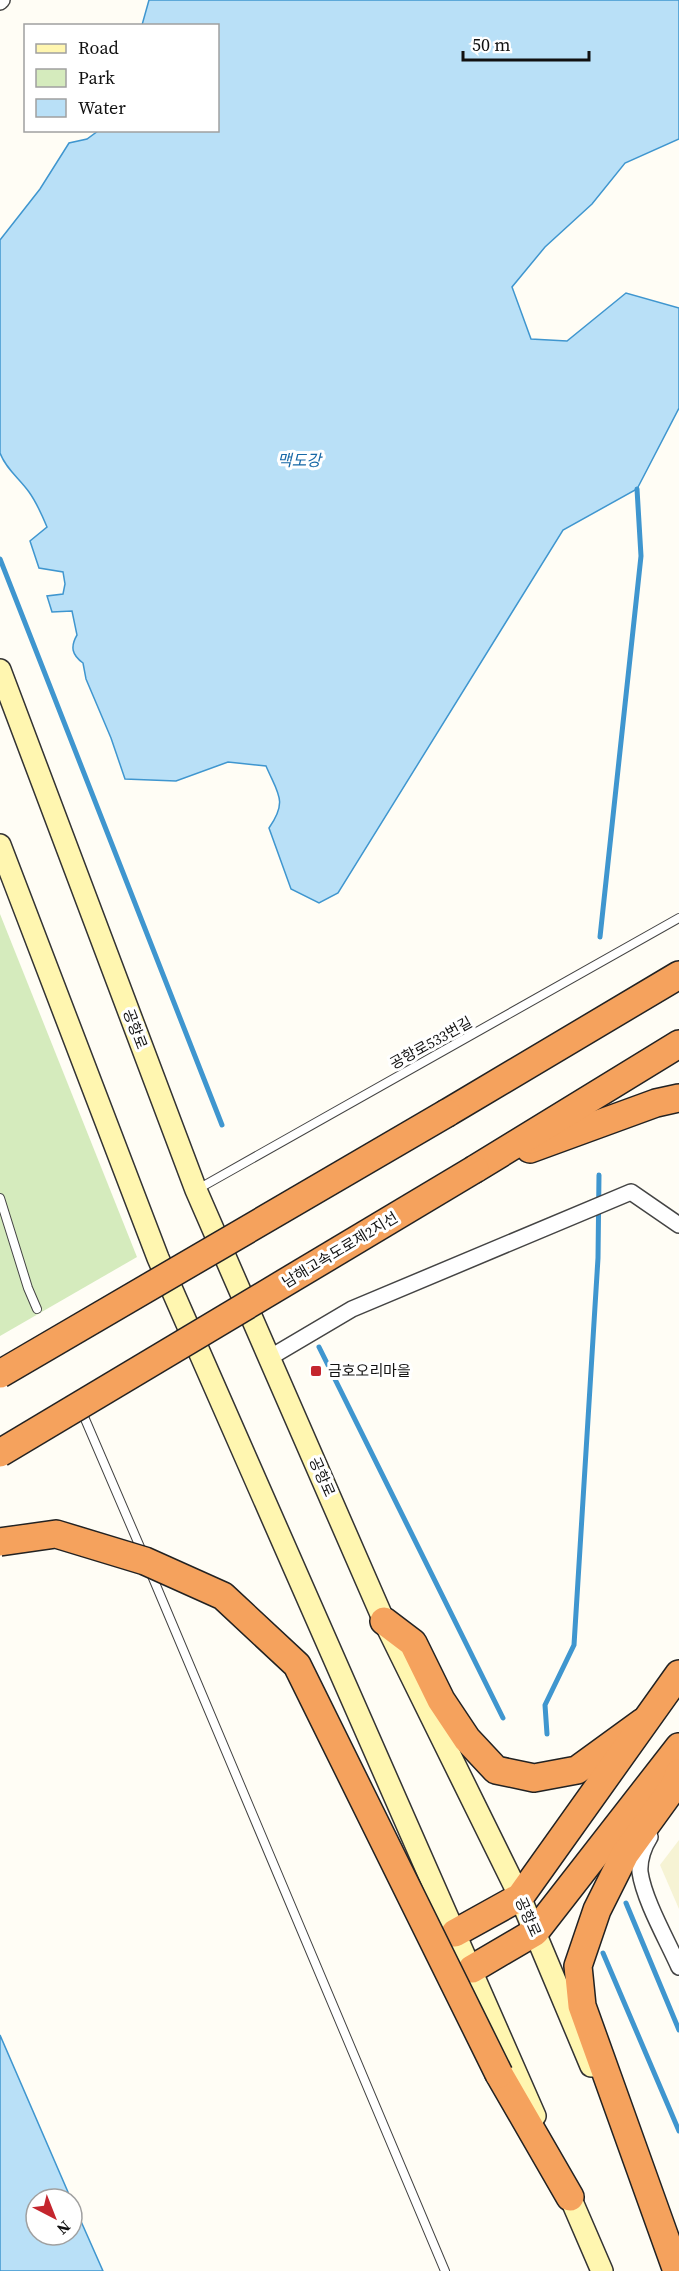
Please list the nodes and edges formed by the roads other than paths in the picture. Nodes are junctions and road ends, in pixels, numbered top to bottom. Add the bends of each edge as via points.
1 (0, 670) edge
2 (0, 844) edge
3 (679, 918) edge
4 (679, 975) edge
5 (679, 1044) edge
6 (679, 1098) edge
7 (476, 1169) junction
8 (196, 1190) junction
9 (0, 1198) edge
10 (679, 1225) edge
11 (37, 1309) dead end
12 (269, 1358) junction
13 (0, 1374) edge
14 (82, 1412) dead end
15 (0, 1453) edge
16 (0, 1542) edge
17 (384, 1621) junction
18 (679, 1674) edge
19 (643, 1722) junction
20 (679, 1747) edge
21 (679, 1773) edge
22 (679, 1796) edge
23 (519, 1897) junction
24 (535, 1932) junction
25 (455, 1933) junction
26 (679, 1967) edge
27 (472, 1969) junction
28 (570, 2197) junction
29 (445, 2271) edge
30 (602, 2271) edge
31 (677, 2271) edge

1 - 8 main road, 공항로
2 - 25 main road via 158,1258
3 - 8 lane, 공항로533번길
4 - 13 highway, bridge
5 - 7 highway, 남해고속도로제2지선
6 - 7 highway
7 - 15 highway, 남해고속도로제2지선, bridge
8 - 12 main road, 공항로
9 - 11 lane
10 - 12 street via 631,1192 352,1309
12 - 17 main road, 공항로
14 - 29 lane
16 - 28 highway, bridge via 56,1534 145,1561 223,1596 297,1665 499,2074
17 - 19 highway via 413,1643 441,1700 467,1739 496,1770 534,1778 577,1770
17 - 23 main road, 공항로
18 - 19 highway
19 - 23 highway
20 - 24 highway
21 - 31 highway via 675,1785 625,1854 597,1910 578,1966 582,2006
22 - 26 street via 644,1846 640,1870 646,1894
23 - 24 main road, 공항로
23 - 25 highway
24 - 27 highway
24 - 31 main road, 공항로
25 - 27 main road
27 - 28 main road
28 - 30 main road

